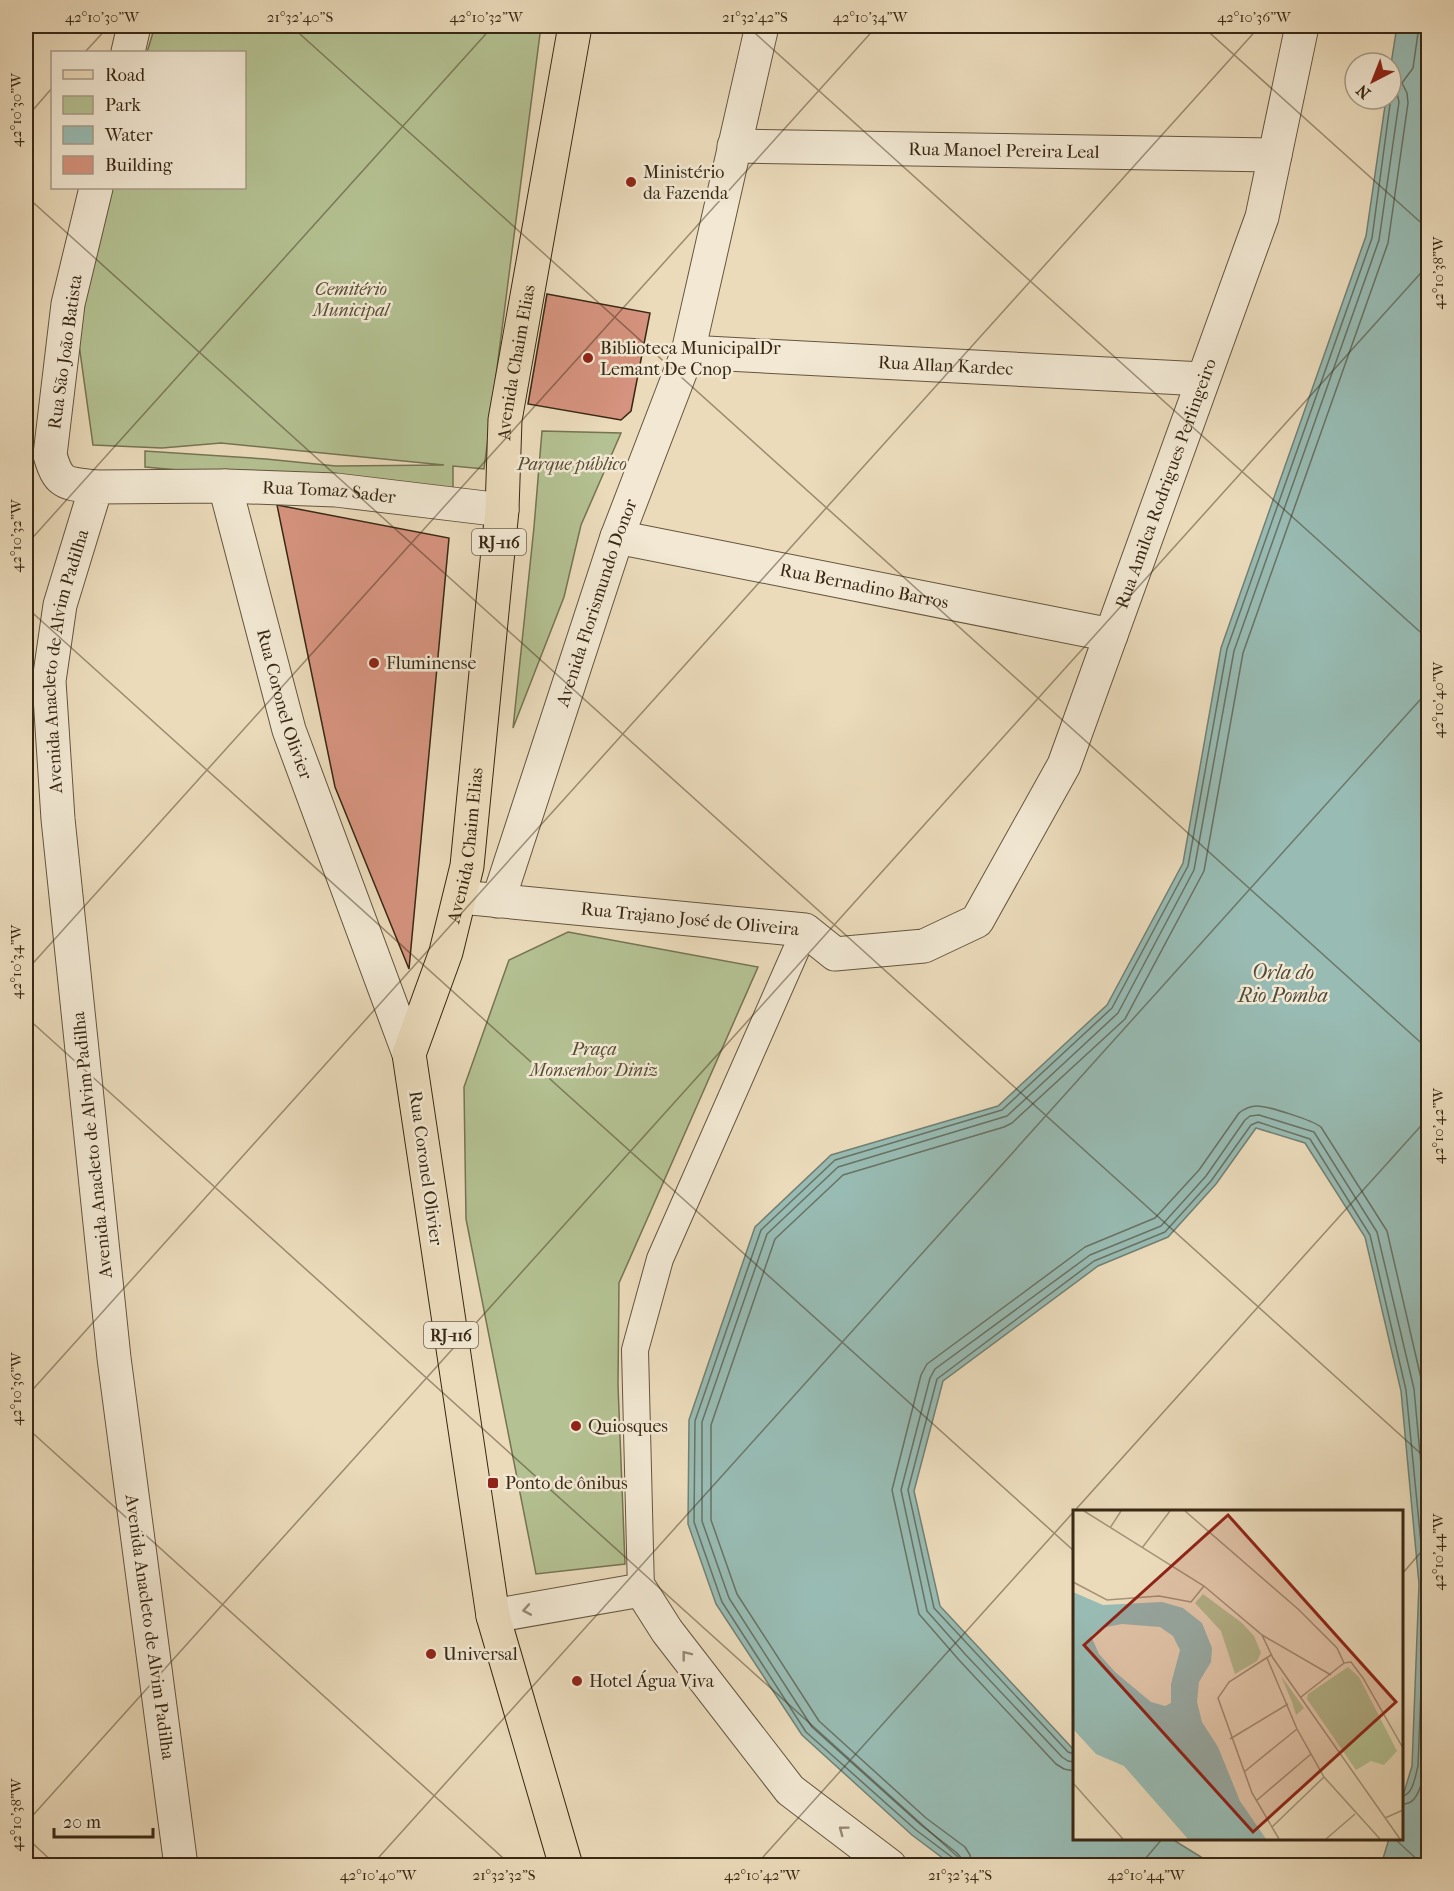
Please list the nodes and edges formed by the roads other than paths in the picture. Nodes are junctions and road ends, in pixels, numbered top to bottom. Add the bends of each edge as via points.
1 (134, 26) edge
2 (575, 26) edge
3 (762, 26) edge
4 (1302, 26) edge
5 (128, 51) edge
6 (734, 146) junction
7 (1275, 155) junction
8 (96, 189) edge
9 (688, 352) junction
10 (1203, 380) junction
11 (225, 486) junction
12 (96, 487) junction
13 (502, 510) junction
14 (617, 537) junction
15 (1111, 635) junction
16 (460, 897) junction
17 (498, 901) junction
18 (977, 921) joint
19 (805, 930) junction
20 (409, 1054) junction
21 (640, 1590) junction
22 (492, 1616) junction
23 (182, 1866) edge
24 (566, 1866) edge
25 (890, 1866) edge

1 - 5 street
2 - 13 main road, Avenida Chaim Elias / RJ-116 via 505,420
3 - 6 street, Avenida Florismundo Donor
4 - 7 street, Rua Amilca Rodrigues Perlingeiro
6 - 7 street, Rua Manoel Pereira Leal
6 - 9 street, Avenida Florismundo Donor
7 - 10 street, Rua Amilca Rodrigues Perlingeiro via 1262,217
8 - 12 street, Rua São João Batista via 68,304 50,455 60,479
9 - 10 street, Rua Allan Kardec
9 - 14 street, Avenida Florismundo Donor
10 - 15 street, Rua Amilca Rodrigues Perlingeiro
11 - 12 street, Rua Tomaz Sader
11 - 13 street, Rua Tomaz Sader via 336,490
11 - 20 street, Rua Coronel Olivier via 289,730
12 - 23 street, Avenida Anacleto de Alvim Padilha via 60,605 50,681 58,819 114,1358
13 - 16 main road, Avenida Chaim Elias / RJ-116 via 467,866
14 - 15 street, Rua Bernadino Barros
14 - 17 street, Avenida Florismundo Donor
15 - 18 street, Rua Amilca Rodrigues Perlingeiro via 1064,765
16 - 17 street, Rua Trajano José de Oliveira
16 - 20 main road, Avenida Chaim Elias / RJ-116 via 446,952
17 - 19 street, Rua Trajano José de Oliveira
18 - 19 street, Rua Trajano José de Oliveira via 924,946 835,954
19 - 21 street via 660,1259 635,1350
20 - 22 main road, Rua Coronel Olivier / RJ-116
21 -> 22 street
25 -> 21 street via 790,1790
22 - 24 main road, Rua Coronel Olivier / RJ-116

